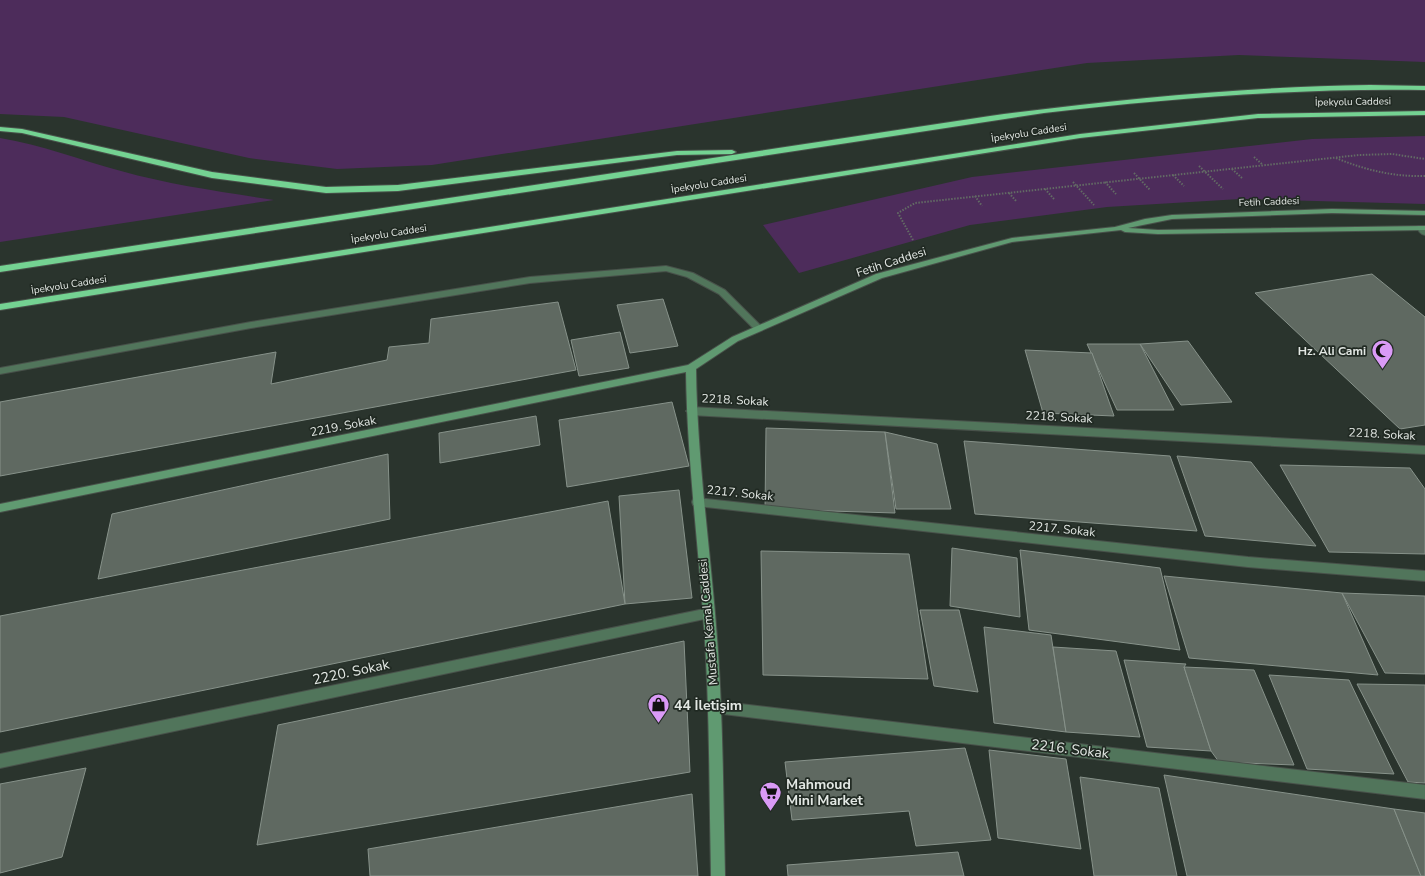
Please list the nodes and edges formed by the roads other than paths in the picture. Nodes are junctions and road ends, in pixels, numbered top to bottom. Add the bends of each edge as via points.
1 (1425, 88) edge
2 (1425, 113) edge
3 (0, 129) edge
4 (787, 150) junction
5 (1405, 212) junction
6 (1425, 213) edge
7 (1115, 229) junction
8 (1424, 230) edge
9 (0, 269) edge
10 (0, 307) edge
11 (758, 328) junction
12 (691, 368) junction
13 (0, 371) edge
14 (691, 411) junction
15 (1425, 450) edge
16 (697, 502) junction
17 (0, 508) edge
18 (1425, 576) edge
19 (709, 613) junction
20 (715, 707) junction
21 (0, 761) edge
22 (1425, 792) edge
23 (718, 876) edge

1 - 4 highway, İpekyolu Caddesi via 1303,88 1165,96 997,117
2 - 10 highway, İpekyolu Caddesi via 1258,116 1080,136
3 - 4 highway via 22,131 212,175 326,190 398,188 677,153
4 - 9 highway, İpekyolu Caddesi
5 - 6 main road, Fetih Caddesi
5 - 7 main road, Fetih Caddesi via 1332,211 1172,217
5 - 8 main road
7 - 8 main road, Fetih Caddesi via 1158,232
7 - 11 main road, Fetih Caddesi via 1012,240 924,263 879,276
11 - 12 main road, Fetih Caddesi via 735,339
11 - 13 street via 722,292 690,275 666,268 522,282 250,325
12 - 14 main road, Mustafa Kemal Caddesi
12 - 17 main road, 2219. Sokak
14 - 15 street, 2218. Sokak
14 - 16 main road, Mustafa Kemal Caddesi
16 - 18 street, 2217. Sokak via 1248,562
16 - 19 main road, Mustafa Kemal Caddesi
19 - 20 main road, Mustafa Kemal Caddesi
19 - 21 street, 2220. Sokak
20 - 22 street, 2216. Sokak
20 - 23 main road, Mustafa Kemal Caddesi

